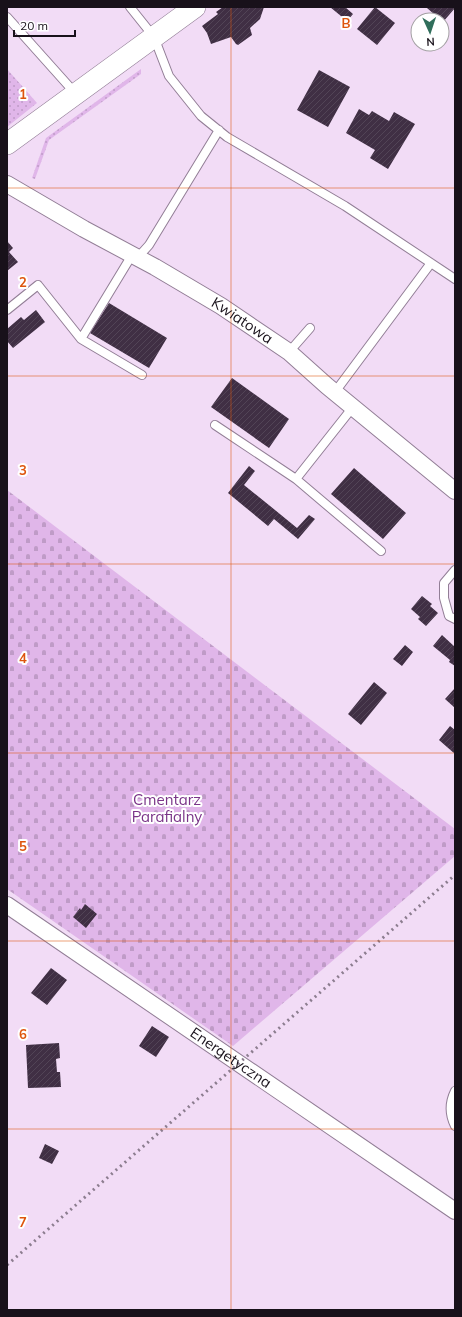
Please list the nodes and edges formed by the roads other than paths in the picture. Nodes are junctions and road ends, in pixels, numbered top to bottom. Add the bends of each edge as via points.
1 (130, 7) edge
2 (194, 7) edge
3 (7, 17) edge
4 (154, 37) junction
5 (75, 94) junction
6 (219, 130) junction
7 (7, 144) edge
8 (7, 184) edge
9 (135, 256) junction
10 (432, 263) junction
11 (455, 279) edge
12 (7, 310) edge
13 (310, 328) dead end
14 (81, 339) junction
15 (289, 352) junction
16 (142, 375) dead end
17 (335, 392) junction
18 (353, 407) junction
19 (215, 425) dead end
20 (296, 479) junction
21 (455, 491) edge
22 (381, 552) dead end
23 (455, 570) edge
24 (455, 619) edge
25 (7, 905) edge
26 (455, 1091) edge
27 (455, 1126) edge
28 (455, 1211) edge

1 - 4 lane
2 - 4 street
3 - 5 lane
4 - 5 street
4 - 6 lane via 169,76 202,116
5 - 7 street
6 - 9 lane via 149,245 140,255
6 - 10 lane via 345,206
8 - 9 street, Kwiatowa
9 - 14 lane
9 - 15 street, Kwiatowa via 221,306
10 - 11 lane
10 - 17 lane
12 - 14 lane via 38,285
13 - 15 lane
14 - 16 lane
15 - 17 street, Kwiatowa
17 - 18 street, Kwiatowa
18 - 20 lane
18 - 21 street, Kwiatowa
19 - 20 lane
20 - 22 lane
23 - 24 lane via 444,583 448,616
25 - 28 street, Energetyczna
26 - 27 lane via 450,1109

